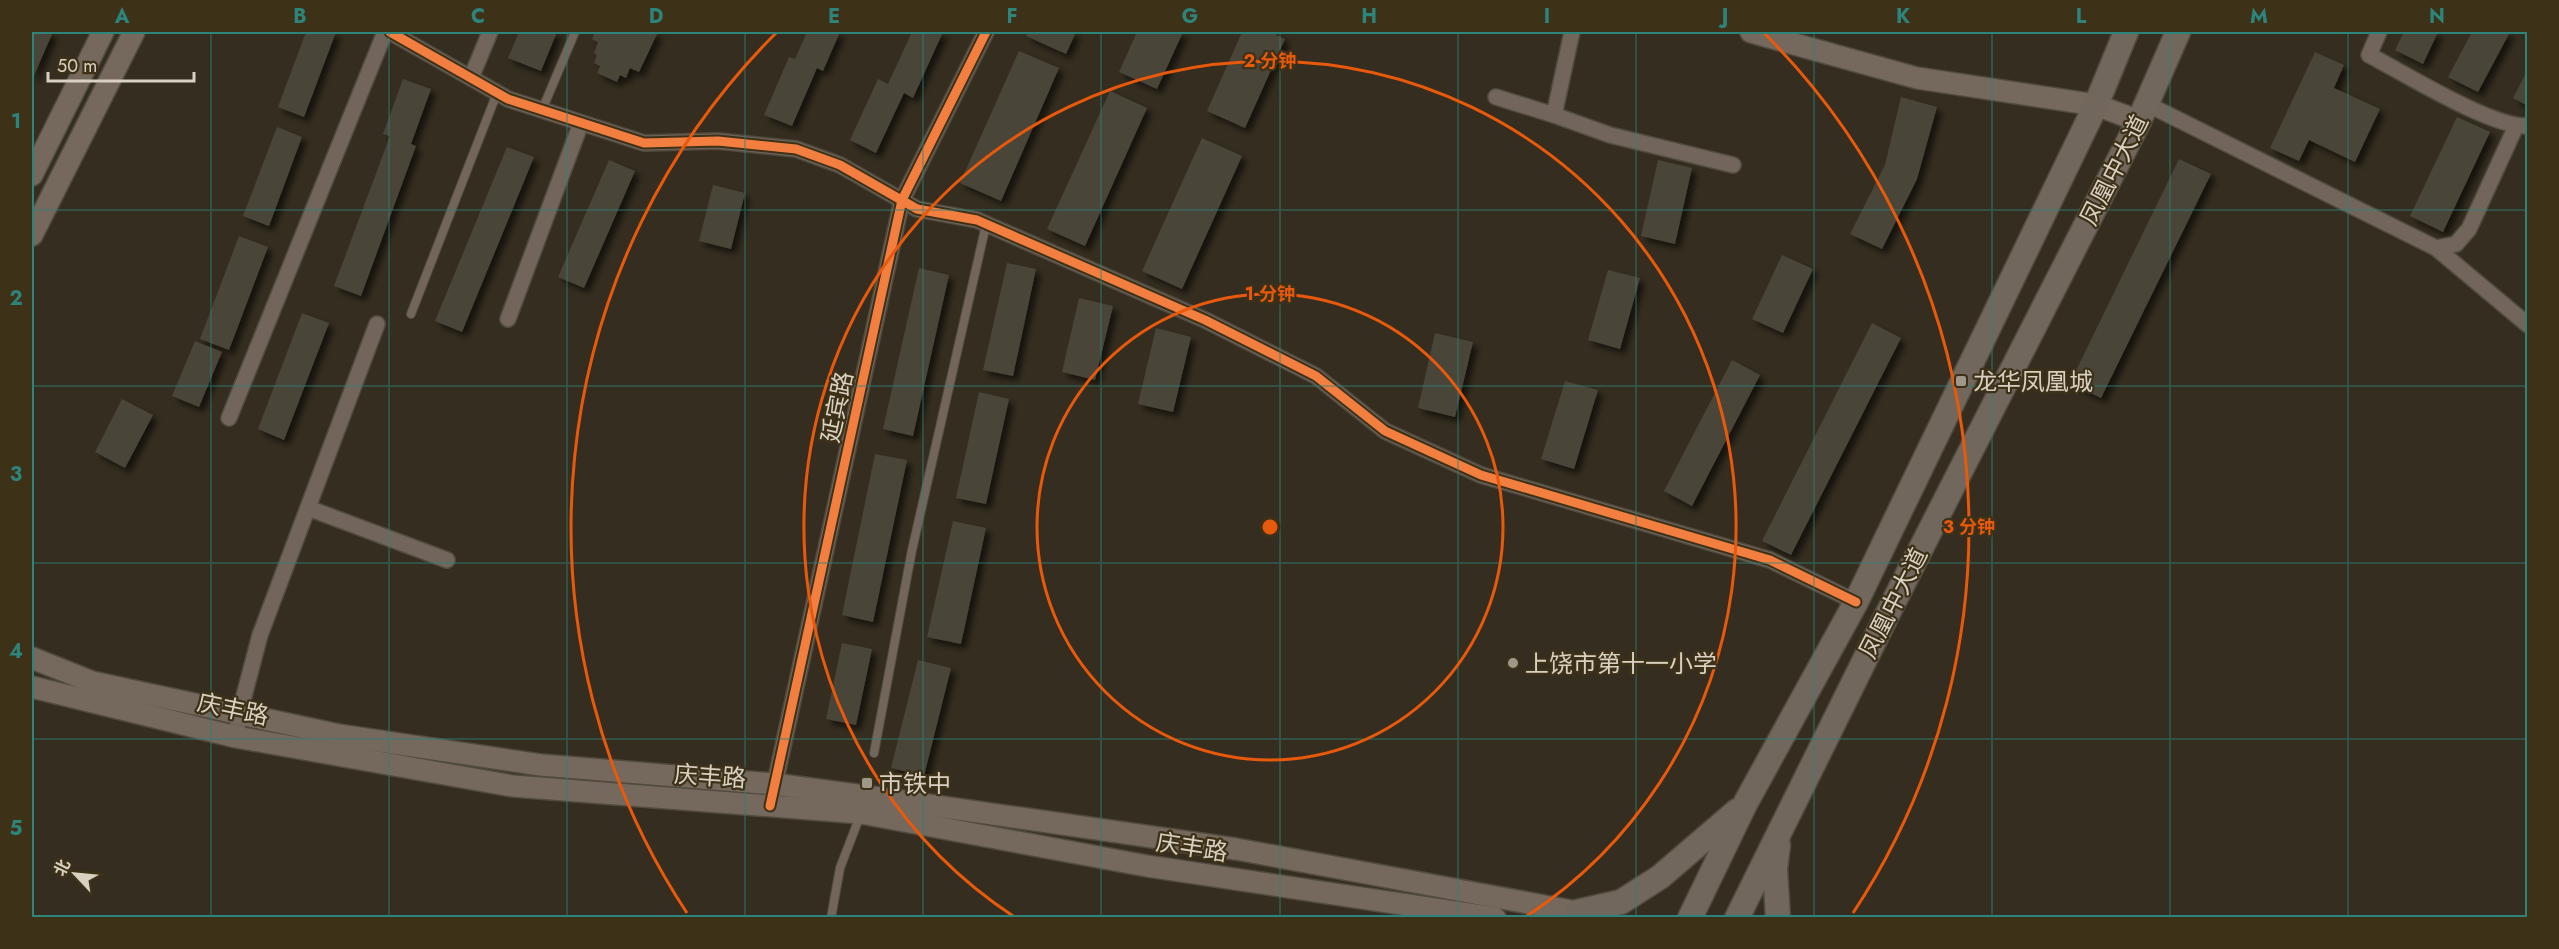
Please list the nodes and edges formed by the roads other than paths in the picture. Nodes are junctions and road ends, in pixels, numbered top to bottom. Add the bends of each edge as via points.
1 (103, 32) edge
2 (134, 32) edge
3 (385, 32) edge
4 (390, 32) edge
5 (490, 32) edge
6 (575, 32) edge
7 (986, 32) edge
8 (1572, 32) edge
9 (1751, 32) edge
10 (2126, 32) edge
11 (2178, 32) edge
12 (2379, 32) edge
13 (471, 78) junction
14 (497, 93) junction
15 (1496, 97) dead end
16 (2096, 105) junction
17 (542, 110) junction
18 (2143, 112) junction
19 (1554, 115) junction
20 (581, 123) junction
21 (2522, 126) edge
22 (1733, 165) dead end
23 (32, 175) edge
24 (902, 200) junction
25 (986, 225) junction
26 (32, 235) edge
27 (2436, 248) junction
28 (411, 314) dead end
29 (508, 319) dead end
30 (377, 324) dead end
31 (2528, 325) edge
32 (229, 418) dead end
33 (308, 508) junction
34 (447, 560) dead end
35 (1856, 602) junction
36 (32, 658) edge
37 (32, 687) edge
38 (239, 715) junction
39 (236, 737) junction
40 (874, 753) dead end
41 (774, 784) junction
42 (1745, 804) junction
43 (770, 806) junction
44 (861, 813) junction
45 (1780, 830) junction
46 (1584, 915) edge
47 (831, 918) edge
48 (1494, 918) edge
49 (1690, 918) edge
50 (1737, 918) edge
51 (1778, 918) edge

1 - 23 main road
2 - 26 main road
3 - 32 street
4 - 13 street
5 - 13 street
6 - 17 lane
7 - 24 street, 延宾路
8 - 19 street
9 - 16 main road via 1917,78
10 - 16 main road, 凤凰中大道
11 - 18 main road, 凤凰中大道
12 - 21 street via 2369,54 2490,118
13 - 14 street
14 - 17 street
14 - 28 lane
15 - 19 street
16 - 18 main road
16 - 35 main road, 凤凰中大道
17 - 20 street
18 - 27 street
18 - 45 main road, 凤凰中大道
19 - 22 street via 1610,135
20 - 24 street via 644,143 718,141 796,149 840,165
20 - 29 street
21 - 27 street via 2469,230 2456,244
24 - 25 street via 918,209
24 - 41 street, 延宾路
25 - 35 street via 1198,317 1316,376 1384,431 1482,475 1770,560
25 - 40 lane via 912,550
27 - 31 street
30 - 33 street
33 - 34 street
33 - 38 street via 260,634
35 - 42 main road, 凤凰中大道
36 - 38 main road via 92,682
37 - 39 main road, 庆丰路
38 - 39 street
38 - 41 main road via 339,735 541,765
39 - 43 main road, 庆丰路 via 513,786
41 - 43 street, 延宾路
41 - 46 main road via 1236,849
42 - 46 main road via 1660,877 1622,902
42 - 49 main road, 凤凰中大道
43 - 44 main road, 庆丰路
44 - 47 lane via 840,868
44 - 48 main road, 庆丰路 via 1147,866
45 - 50 main road, 凤凰中大道
45 - 51 main road via 1775,869

